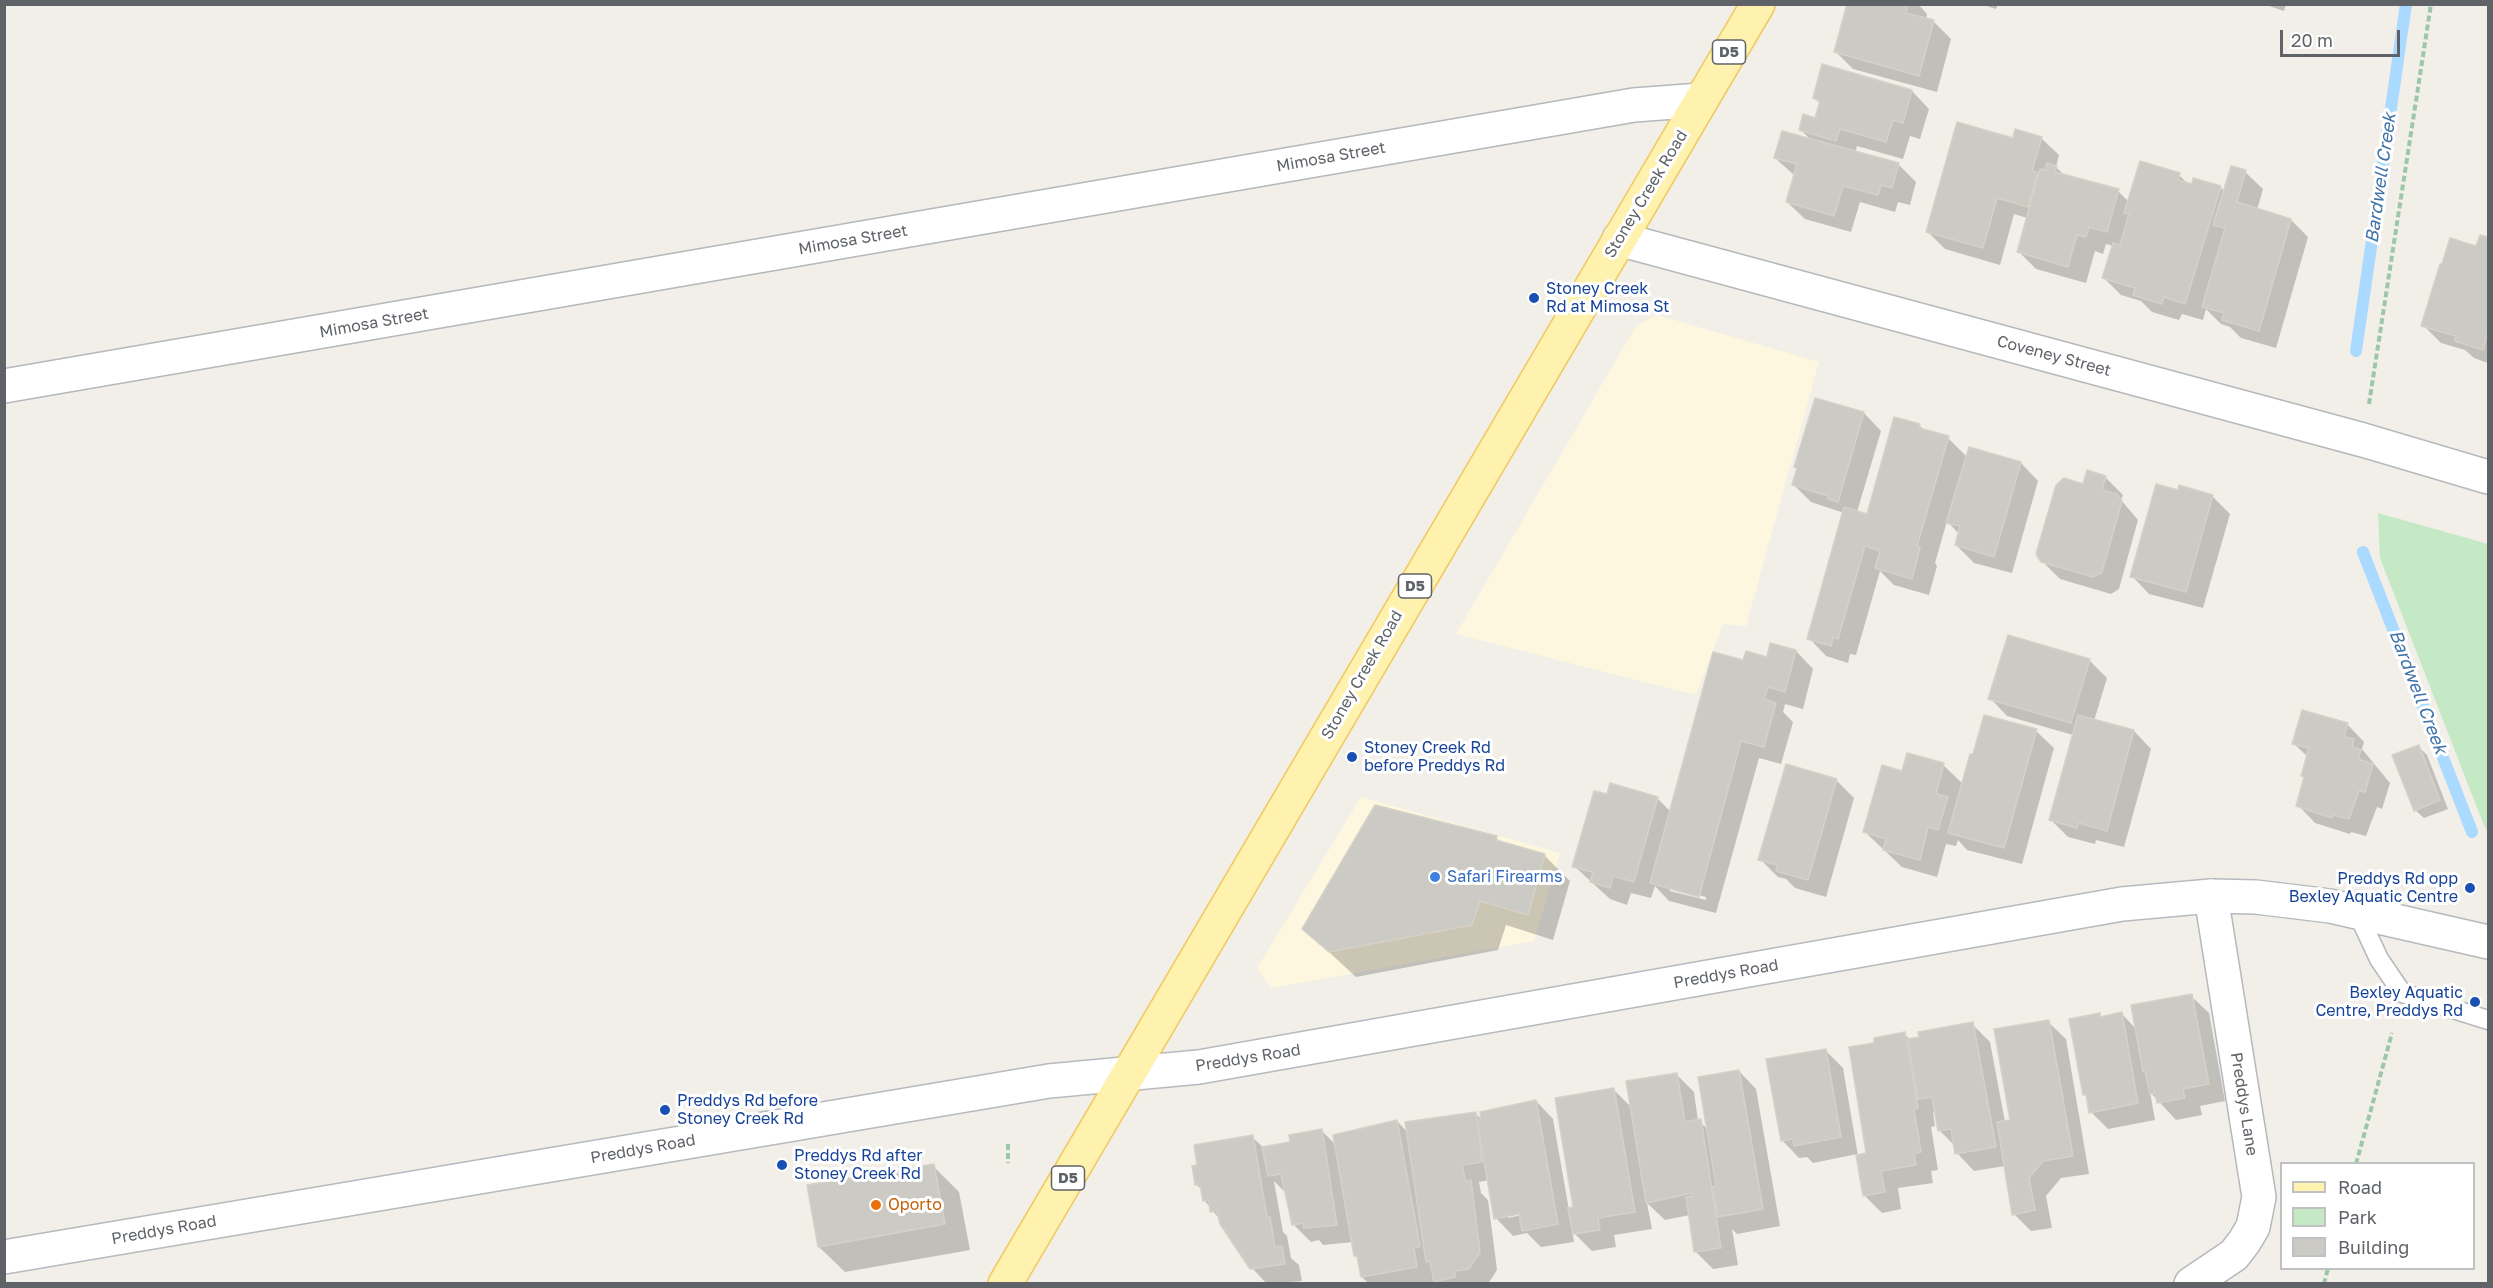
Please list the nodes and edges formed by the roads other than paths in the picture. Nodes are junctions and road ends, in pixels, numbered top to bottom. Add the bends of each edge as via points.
1 (1758, 4) edge
2 (1701, 100) junction
3 (1619, 239) junction
4 (4, 387) edge
5 (2488, 477) edge
6 (2211, 896) junction
7 (2357, 912) junction
8 (2488, 942) edge
9 (2488, 1020) edge
10 (1130, 1073) junction
11 (4, 1257) edge
12 (1005, 1284) edge
13 (2191, 1284) edge

1 - 2 main road, Stoney Creek Road / D5
2 - 3 main road, Stoney Creek Road / D5
2 - 4 street, Mimosa Street via 1634,105
3 - 5 street, Coveney Street
3 - 10 main road, Stoney Creek Road / D5
6 - 7 street, Preddys Road via 2256,897
6 - 10 street, Preddys Road via 2122,904 1199,1067
6 - 13 street, Preddys Lane via 2259,1197 2253,1227 2234,1255
7 - 8 street, Preddys Road
7 - 9 lane via 2379,959 2402,993
10 - 11 street, Preddys Road via 1049,1081
10 - 12 main road, Stoney Creek Road / D5

